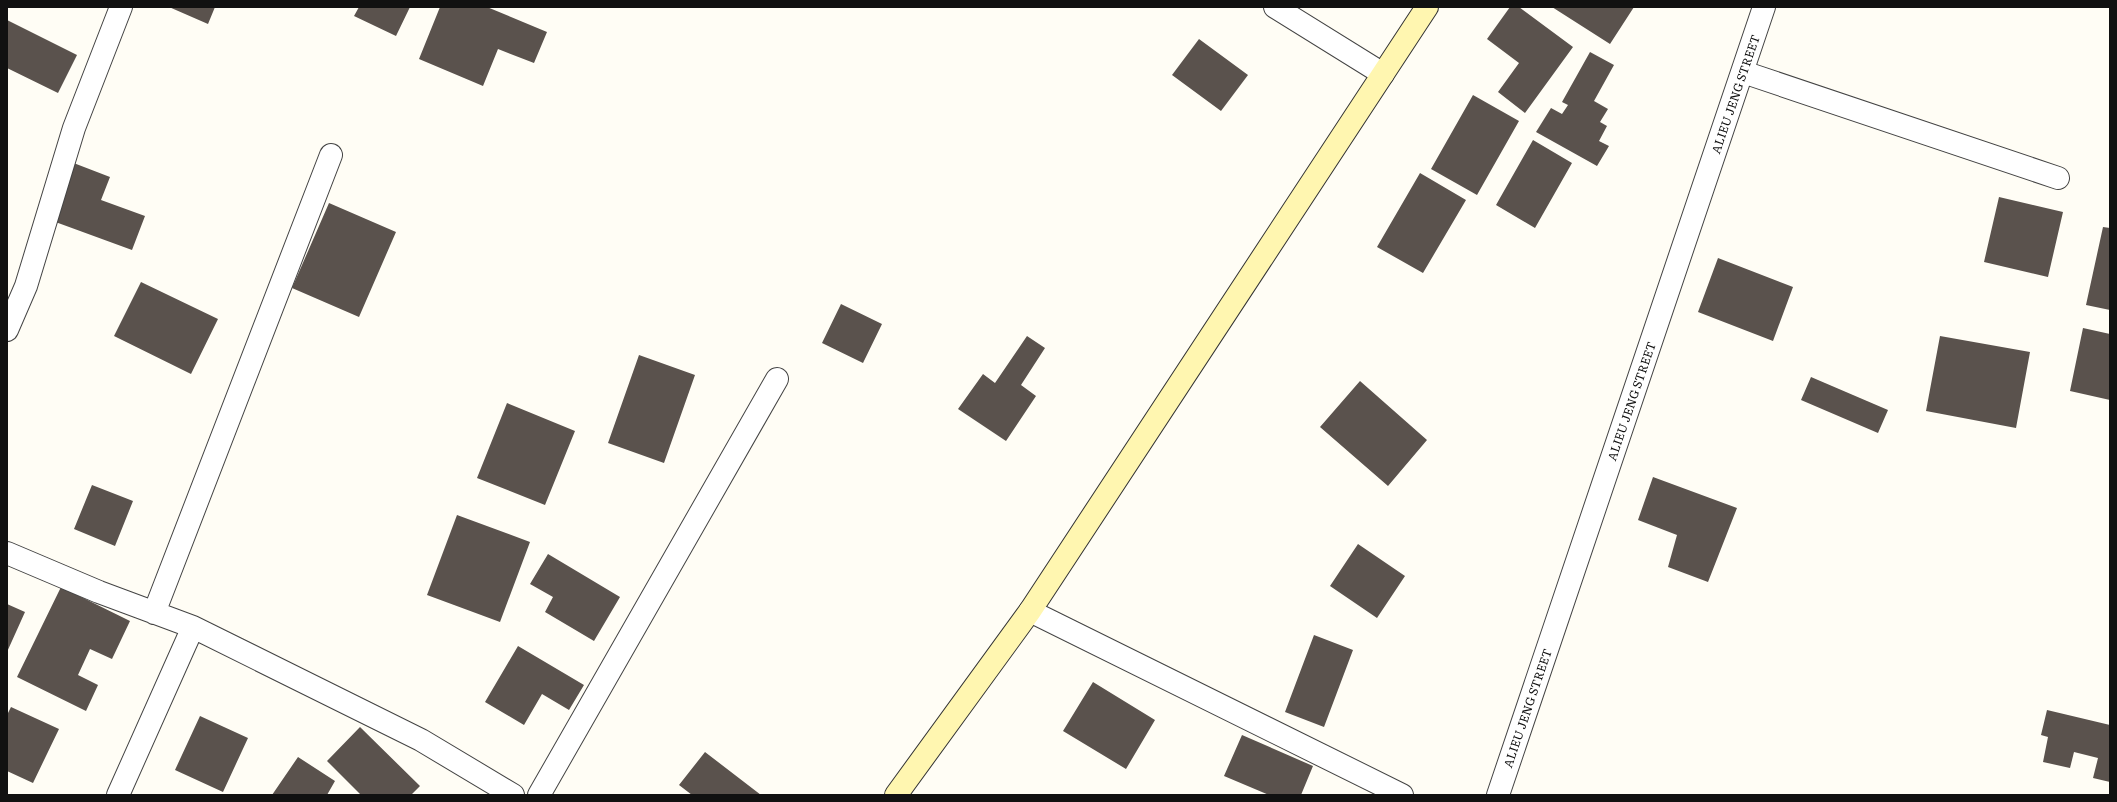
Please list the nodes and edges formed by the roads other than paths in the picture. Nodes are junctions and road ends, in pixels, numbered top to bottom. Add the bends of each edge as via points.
1 (121, 7) edge
2 (1275, 7) edge
3 (1427, 7) edge
4 (1764, 7) edge
5 (1743, 72) junction
6 (1383, 74) junction
7 (331, 155) dead end
8 (2058, 178) dead end
9 (7, 330) edge
10 (777, 379) dead end
11 (7, 553) edge
12 (1030, 610) junction
13 (154, 613) junction
14 (193, 627) junction
15 (118, 795) edge
16 (513, 795) edge
17 (539, 795) edge
18 (896, 795) edge
19 (1402, 795) edge
20 (1498, 795) edge

1 - 9 street via 74,128 26,286
2 - 6 street
3 - 6 street
4 - 5 street, ALIEU JENG STREET
5 - 8 street
5 - 20 street, ALIEU JENG STREET
6 - 12 street
7 - 13 street
10 - 17 street
11 - 13 street
12 - 18 street
12 - 19 street
13 - 14 street
14 - 15 street
14 - 16 street via 421,740

